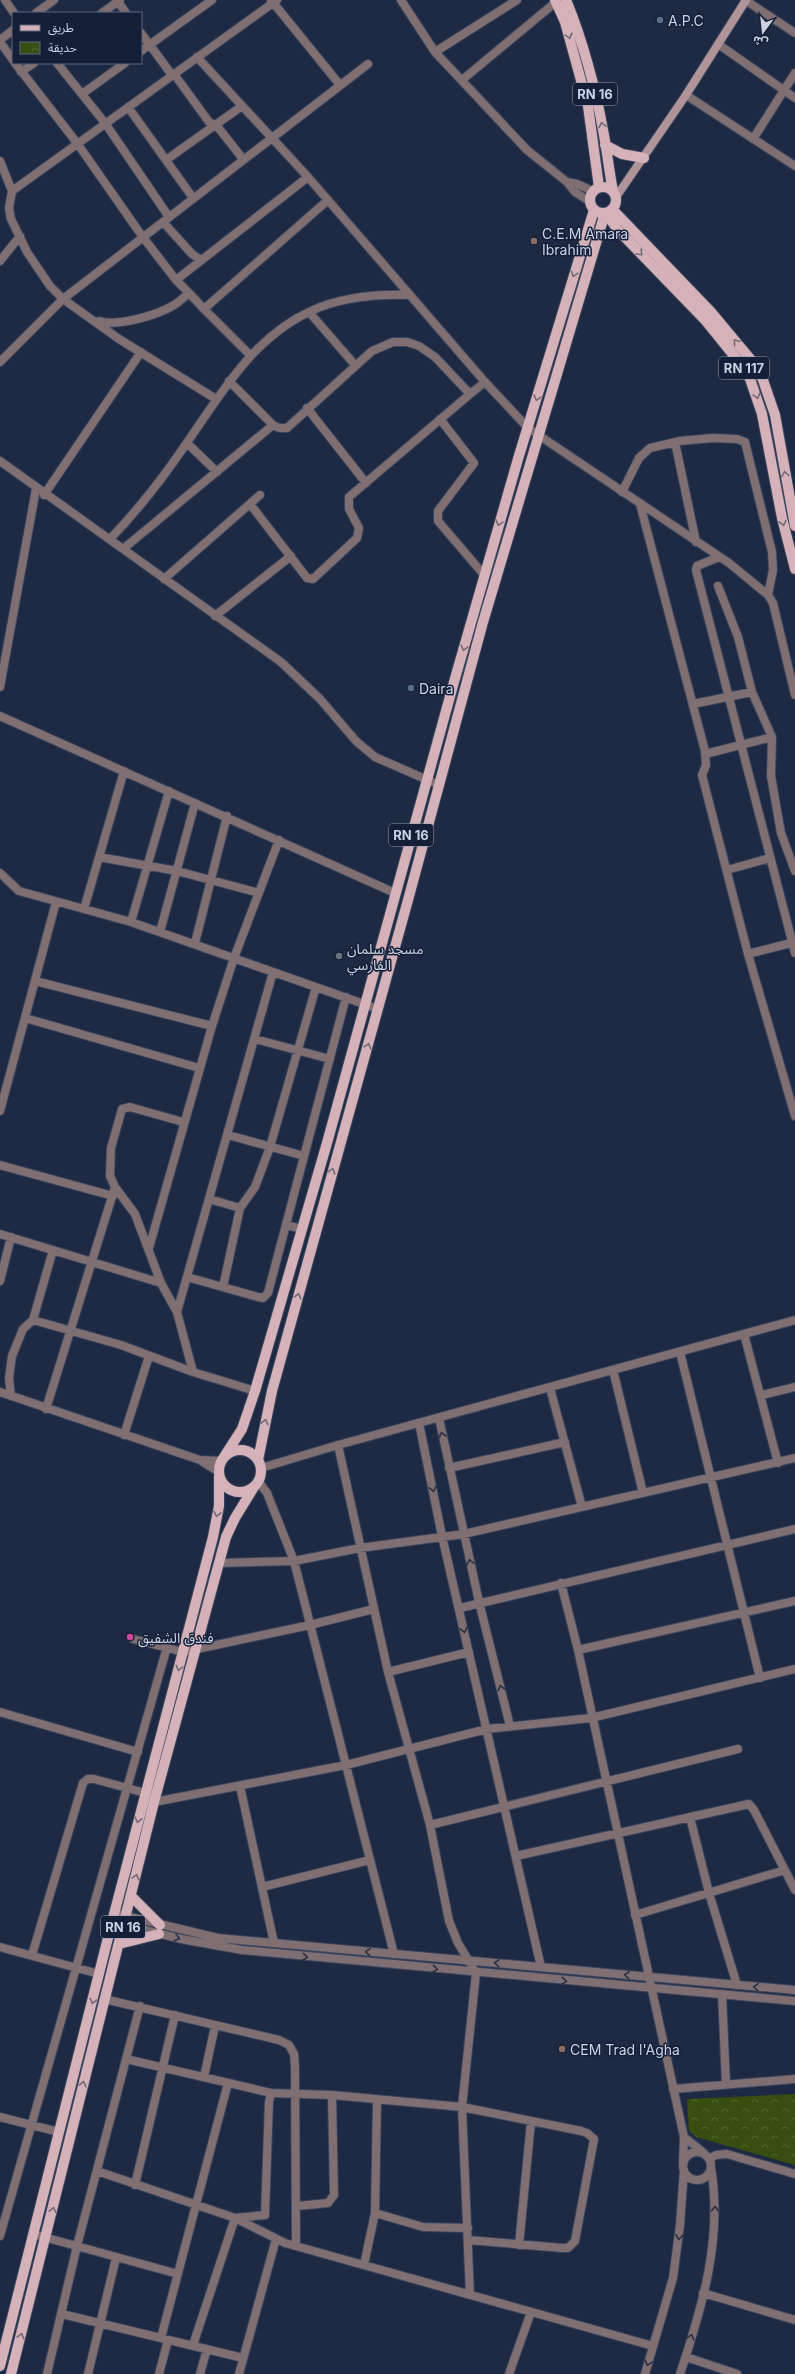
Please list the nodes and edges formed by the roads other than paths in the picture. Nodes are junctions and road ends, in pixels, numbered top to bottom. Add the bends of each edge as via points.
1 (5, 0) edge
2 (54, 0) edge
3 (118, 0) edge
4 (212, 0) edge
5 (517, 0) edge
6 (559, 0) edge
7 (746, 0) edge
8 (274, 1) edge
9 (404, 1) edge
10 (13, 12) edge
11 (37, 12) edge
12 (103, 12) edge
13 (125, 12) edge
14 (12, 31) edge
15 (142, 34) edge
16 (795, 34) edge
17 (0, 41) edge
18 (718, 44) junction
19 (150, 45) junction
20 (142, 50) edge
21 (435, 52) junction
22 (197, 57) junction
23 (12, 59) edge
24 (16, 64) edge
25 (33, 64) edge
26 (58, 64) edge
27 (124, 64) edge
28 (368, 64) dead end
29 (21, 72) junction
30 (795, 73) edge
31 (173, 75) junction
32 (462, 80) junction
33 (340, 85) junction
34 (783, 90) junction
35 (82, 94) junction
36 (686, 95) junction
37 (795, 98) edge
38 (242, 106) junction
39 (128, 107) junction
40 (105, 123) junction
41 (214, 125) junction
42 (271, 138) junction
43 (753, 139) junction
44 (77, 143) junction
45 (605, 145) junction
46 (644, 158) junction
47 (242, 159) junction
48 (0, 160) edge
49 (166, 160) junction
50 (795, 166) edge
51 (308, 177) junction
52 (567, 182) junction
53 (596, 189) junction
54 (12, 191) junction
55 (614, 194) junction
56 (193, 198) junction
57 (328, 200) junction
58 (592, 206) junction
59 (608, 212) junction
60 (169, 217) junction
61 (20, 236) junction
62 (142, 236) junction
63 (202, 260) junction
64 (0, 261) edge
65 (176, 280) junction
66 (189, 293) junction
67 (410, 295) junction
68 (63, 299) junction
69 (692, 300) junction
70 (204, 309) junction
71 (308, 312) junction
72 (95, 320) junction
73 (141, 352) junction
74 (251, 356) junction
75 (0, 362) edge
76 (355, 365) junction
77 (229, 381) junction
78 (485, 382) junction
79 (470, 394) junction
80 (216, 399) junction
81 (307, 408) junction
82 (440, 419) junction
83 (274, 425) junction
84 (528, 428) junction
85 (538, 435) junction
86 (675, 442) junction
87 (187, 443) junction
88 (0, 461) edge
89 (217, 472) junction
90 (366, 483) junction
91 (36, 489) junction
92 (622, 492) junction
93 (44, 495) junction
94 (260, 495) dead end
95 (250, 504) junction
96 (640, 504) junction
97 (795, 526) edge
98 (110, 539) junction
99 (696, 542) junction
100 (123, 549) junction
101 (290, 556) junction
102 (719, 557) junction
103 (795, 569) edge
104 (485, 576) junction
105 (164, 579) junction
106 (718, 586) dead end
107 (768, 596) junction
108 (215, 616) junction
109 (0, 687) edge
110 (752, 692) junction
111 (795, 694) edge
112 (729, 696) junction
113 (693, 704) junction
114 (0, 716) edge
115 (772, 737) junction
116 (742, 744) junction
117 (705, 754) junction
118 (124, 771) junction
119 (426, 778) junction
120 (439, 785) junction
121 (169, 791) junction
122 (196, 803) junction
123 (227, 816) junction
124 (279, 840) junction
125 (99, 857) junction
126 (770, 858) junction
127 (147, 867) junction
128 (727, 870) junction
129 (177, 871) junction
130 (795, 871) edge
131 (0, 873) edge
132 (211, 880) junction
133 (395, 892) junction
134 (259, 894) junction
135 (56, 902) junction
136 (84, 909) junction
137 (132, 922) junction
138 (160, 932) junction
139 (794, 942) edge
140 (195, 943) junction
141 (795, 952) edge
142 (748, 954) junction
143 (234, 958) junction
144 (273, 972) junction
145 (35, 981) junction
146 (316, 987) junction
147 (346, 997) junction
148 (364, 1003) junction
149 (378, 1009) junction
150 (25, 1018) junction
151 (212, 1026) junction
152 (255, 1039) junction
153 (298, 1050) junction
154 (330, 1058) junction
155 (199, 1068) junction
156 (0, 1111) edge
157 (795, 1115) edge
158 (183, 1122) junction
159 (228, 1135) junction
160 (270, 1147) junction
161 (304, 1156) junction
162 (0, 1165) edge
163 (115, 1187) junction
164 (112, 1196) junction
165 (209, 1199) junction
166 (240, 1208) junction
167 (286, 1225) junction
168 (302, 1229) junction
169 (0, 1234) edge
170 (10, 1237) junction
171 (149, 1248) junction
172 (53, 1250) junction
173 (92, 1263) junction
174 (187, 1277) junction
175 (0, 1282) edge
176 (161, 1283) junction
177 (223, 1287) junction
178 (177, 1312) junction
179 (33, 1320) junction
180 (795, 1320) edge
181 (72, 1331) junction
182 (744, 1334) junction
183 (680, 1352) junction
184 (149, 1356) junction
185 (613, 1370) junction
186 (193, 1372) junction
187 (795, 1387) edge
188 (550, 1388) junction
189 (255, 1391) junction
190 (0, 1392) edge
191 (762, 1395) junction
192 (11, 1396) junction
193 (46, 1408) junction
194 (438, 1418) junction
195 (419, 1424) junction
196 (124, 1436) junction
197 (565, 1442) junction
198 (338, 1445) junction
199 (795, 1458) edge
200 (223, 1459) junction
201 (200, 1460) junction
202 (778, 1463) junction
203 (260, 1464) junction
204 (449, 1468) junction
205 (219, 1474) junction
206 (711, 1477) junction
207 (256, 1484) junction
208 (643, 1493) junction
209 (582, 1507) junction
210 (795, 1528) edge
211 (464, 1534) junction
212 (442, 1536) junction
213 (728, 1544) junction
214 (360, 1548) junction
215 (294, 1561) junction
216 (220, 1563) junction
217 (561, 1583) junction
218 (795, 1601) edge
219 (479, 1602) junction
220 (460, 1608) junction
221 (374, 1609) junction
222 (744, 1612) junction
223 (310, 1625) junction
224 (133, 1639) dead end
225 (167, 1647) junction
226 (578, 1650) junction
227 (196, 1651) junction
228 (183, 1652) junction
229 (469, 1652) junction
230 (795, 1669) edge
231 (388, 1672) junction
232 (760, 1678) junction
233 (0, 1712) edge
234 (591, 1718) junction
235 (510, 1726) junction
236 (487, 1729) junction
237 (410, 1748) junction
238 (738, 1749) dead end
239 (138, 1752) junction
240 (346, 1765) junction
241 (606, 1781) junction
242 (240, 1786) junction
243 (128, 1787) junction
244 (145, 1793) junction
245 (154, 1802) junction
246 (504, 1807) junction
247 (690, 1817) junction
248 (430, 1825) junction
249 (617, 1834) junction
250 (516, 1856) junction
251 (370, 1860) junction
252 (785, 1870) junction
253 (262, 1887) junction
254 (795, 1890) edge
255 (709, 1893) junction
256 (131, 1896) junction
257 (635, 1915) junction
258 (113, 1918) junction
259 (125, 1920) junction
260 (160, 1930) junction
261 (274, 1943) junction
262 (119, 1944) junction
263 (0, 1947) edge
264 (394, 1954) junction
265 (32, 1955) junction
266 (471, 1961) junction
267 (541, 1967) junction
268 (76, 1969) junction
269 (476, 1973) junction
270 (99, 1974) junction
271 (649, 1977) junction
272 (737, 1985) junction
273 (652, 1988) junction
274 (795, 1990) edge
275 (722, 1994) junction
276 (104, 1999) junction
277 (795, 2001) edge
278 (140, 2006) junction
279 (175, 2015) junction
280 (216, 2026) junction
281 (126, 2059) junction
282 (162, 2067) junction
283 (204, 2077) junction
284 (795, 2079) edge
285 (228, 2083) junction
286 (726, 2084) junction
287 (673, 2089) junction
288 (271, 2093) junction
289 (296, 2094) junction
290 (332, 2095) junction
291 (377, 2100) junction
292 (462, 2107) junction
293 (0, 2117) edge
294 (531, 2122) junction
295 (32, 2125) junction
296 (59, 2132) junction
297 (684, 2137) junction
298 (707, 2157) junction
299 (684, 2167) junction
300 (711, 2168) junction
301 (97, 2171) junction
302 (795, 2174) edge
303 (135, 2185) junction
304 (196, 2206) junction
305 (297, 2206) junction
306 (375, 2213) junction
307 (235, 2218) junction
308 (468, 2228) junction
309 (33, 2234) junction
310 (0, 2236) edge
311 (47, 2237) junction
312 (276, 2239) junction
313 (468, 2240) junction
314 (519, 2245) junction
315 (77, 2246) junction
316 (296, 2246) junction
317 (116, 2258) junction
318 (364, 2265) junction
319 (178, 2274) junction
320 (703, 2293) junction
321 (470, 2295) junction
322 (531, 2312) junction
323 (62, 2314) junction
324 (795, 2320) edge
325 (101, 2323) junction
326 (164, 2339) junction
327 (194, 2345) junction
328 (653, 2346) junction
329 (207, 2349) junction
330 (686, 2357) junction
331 (243, 2358) junction
332 (0, 2364) edge
333 (11, 2374) edge
334 (47, 2374) edge
335 (88, 2374) edge
336 (159, 2374) edge
337 (200, 2374) edge
338 (239, 2374) edge
339 (509, 2374) edge
340 (645, 2374) edge
341 (680, 2374) edge
342 (737, 2374) edge

1 - 10 street
2 - 11 street
3 - 12 street
3 - 13 street
4 - 19 street
5 - 21 street
6 - 32 street
45 -> 6 main road, RN 16 via 591,80 573,17
6 -> 53 main road, RN 16 via 588,106
7 - 16 street
7 - 18 main road
8 - 22 street
8 - 33 street
9 - 21 street
14 - 17 street
15 - 19 street
17 - 23 street
18 - 34 street
18 - 36 main road
19 - 20 street
19 - 31 street
21 - 32 street
22 - 31 street
22 - 38 street
24 - 29 street
25 - 29 street
26 - 35 street
27 - 35 street
28 - 33 street
29 - 44 street
30 - 34 street
31 - 39 street
31 - 41 street
32 - 52 street via 527,150
33 - 42 street
34 - 37 street
34 - 43 street
35 - 40 street
36 - 43 street
36 - 46 main road
38 - 41 street
38 - 42 street
39 - 40 street
39 - 49 street
40 - 44 street
40 - 60 street
41 - 47 street
41 - 49 street
42 - 47 street
42 - 51 street
43 - 50 street
44 - 54 street
44 - 62 street
45 - 46 main road via 622,154
45 - 55 main road, RN 16
46 - 55 main road
47 - 56 street
48 - 54 street
49 - 56 street
51 - 57 street
51 - 63 street
52 - 53 street
52 - 58 street
53 - 55 main road via 608,188
53 - 58 main road
54 - 61 street via 9,208 11,219
55 - 59 main road
56 - 60 street
57 - 67 street
57 - 70 street
58 - 59 main road
58 -> 84 main road, RN 16
59 - 69 main road, RN 117 via 616,229
59 - 85 main road, RN 16
60 - 62 street
60 - 63 street via 163,222 192,254
61 - 64 street
61 - 68 street via 39,271
62 - 65 street
62 - 68 street
63 - 65 street
65 - 66 street
66 - 70 street
66 - 72 street via 174,305 153,314 117,322
67 - 71 street via 385,294 363,297
67 - 78 street
68 - 72 street
68 - 75 street
97 -> 69 main road, RN 117 via 778,431 763,380 756,366
69 -> 103 main road, RN 117 via 748,373 756,390
70 - 74 street
71 - 74 street via 274,334
71 - 76 street
72 - 73 street
73 - 80 street
73 - 93 street
74 - 77 street
76 - 79 street via 381,346 393,342 407,342 419,346 435,357
76 - 81 street
77 - 80 street
77 - 83 street
78 - 79 street
78 - 84 street
79 - 82 street
80 - 87 street
81 - 83 street via 287,428
81 - 90 street
82 - 90 street
82 - 104 street via 474,463 438,511 438,521
83 - 89 street
84 - 85 street
84 -> 104 main road, RN 16
85 - 92 street
85 - 120 main road, RN 16 via 483,622
86 - 92 street via 644,452
86 - 99 street
86 - 107 street via 713,438 737,439 746,444 772,552 774,570
87 - 89 street
87 - 98 street via 132,516
88 - 91 street
89 - 100 street
90 - 101 street via 349,497 347,504 359,528 357,538 312,580
91 - 93 street
91 - 109 street
92 - 96 street
93 - 98 street
94 - 95 street
95 - 101 street
95 - 105 street
96 - 99 street
96 - 113 street
98 - 100 street
99 - 102 street
100 - 105 street
101 - 108 street
102 - 107 street
102 - 112 street via 697,566 696,570
104 -> 119 main road, RN 16
105 - 108 street
106 - 110 street via 738,637
107 - 111 street via 773,602
108 - 119 street via 259,646 300,679 356,741 374,757
110 - 112 street
110 - 115 street
112 - 113 street
112 - 116 street
113 - 117 street
114 - 118 street
115 - 116 street
115 - 130 street via 771,776 781,833
116 - 117 street
116 - 126 street
117 - 128 street via 706,765 702,775
118 - 121 street
118 - 125 street
119 - 120 street
119 - 133 main road, RN 16
120 - 149 main road, RN 16
121 - 122 street
121 - 127 street
122 - 123 street
122 - 129 street
123 - 124 street
123 - 132 street
124 - 133 street
124 - 134 street
125 - 127 street
125 - 136 street
126 - 128 street
126 - 139 street
127 - 129 street
127 - 137 street
128 - 142 street
129 - 132 street
129 - 138 street
131 - 135 street via 20,891
132 - 134 street
132 - 140 street
133 - 148 main road, RN 16
134 - 143 street
135 - 136 street
135 - 145 street
136 - 137 street
137 - 138 street
138 - 140 street
139 - 141 street
139 - 142 street
140 - 143 street
142 - 157 street
143 - 144 street
143 - 151 street
144 - 146 street
144 - 152 street
145 - 150 street
145 - 151 street
146 - 147 street
146 - 153 street
147 - 148 street
147 - 154 street
148 - 149 street
148 - 168 main road, RN 16
203 -> 149 main road, RN 16 via 276,1378
150 - 155 street
150 - 156 street
151 - 155 street
152 - 153 street
152 - 159 street
153 - 154 street
153 - 160 street
154 - 161 street
155 - 158 street
158 - 163 street via 130,1107 122,1109 109,1162 110,1176
158 - 171 street
159 - 160 street
159 - 165 street
160 - 161 street
160 - 166 street via 255,1187
161 - 167 street
162 - 164 street
163 - 164 street
163 - 171 street via 135,1214
164 - 173 street
165 - 166 street
165 - 174 street
166 - 177 street
167 - 168 street
167 - 177 street via 266,1295 258,1297
168 - 189 main road, RN 16
169 - 170 street
170 - 172 street
170 - 175 street
171 - 176 street
172 - 173 street
172 - 179 street
173 - 176 street
173 - 181 street
174 - 177 street
174 - 178 street
176 - 178 street
178 - 186 street
179 - 181 street
179 - 192 street via 23,1329 12,1356
180 - 182 street
181 - 184 street
181 - 193 street
182 - 183 street
182 - 191 street
183 - 185 street
183 - 206 street
184 - 186 street
184 - 196 street
185 - 188 street
185 - 208 street
186 - 189 street
187 - 191 street
188 - 194 street
188 - 197 street
189 - 200 main road, RN 16 via 242,1429
190 - 192 street
191 - 202 street
192 - 193 street
193 - 196 street
194 - 195 street
204 -> 194 street
195 - 198 street
195 -> 212 street
196 - 201 street
197 - 204 street
197 - 209 street
198 - 203 street
198 - 214 street
199 - 202 street
200 - 201 street
200 - 203 main road via 232,1451 239,1450 253,1455
200 - 205 main road
201 - 205 street
202 - 206 street
203 - 207 main road
204 - 211 street
205 - 207 main road via 227,1488 234,1491 240,1492
205 -> 228 main road, RN 16 via 219,1506
206 - 208 street
206 - 213 street
207 - 215 street via 267,1493
207 - 216 main road, RN 16 via 234,1518
208 - 209 street
209 - 211 street
210 - 213 street
211 - 212 street
219 -> 211 street
212 - 214 street
212 - 220 street
213 - 217 street
213 - 222 street
214 - 215 street
214 - 221 street
215 - 216 street
215 - 223 street
216 - 227 main road, RN 16
217 - 219 street
217 - 226 street
218 - 222 street
219 - 220 street
235 -> 219 street
220 -> 229 street
221 - 223 street
221 - 231 street
222 - 226 street
222 - 232 street
223 - 227 street
223 - 240 street
224 - 225 street
225 - 228 street
225 - 239 street
226 - 234 street
227 - 228 street
227 - 245 main road, RN 16
228 -> 244 main road, RN 16
229 - 231 street
229 - 236 street
230 - 232 street
231 - 237 street
232 - 234 street
233 - 239 street
234 - 235 street
234 - 241 street
235 - 236 street
236 - 237 street
236 - 246 street
237 - 240 street
237 - 248 street
238 - 241 street
239 - 243 street
240 - 242 street
240 - 251 street
241 - 246 street
241 - 249 street
242 - 245 street
242 - 253 street
243 - 244 street
243 - 265 street via 91,1778 83,1783
243 - 268 street
244 -> 258 main road, RN 16
256 -> 245 main road, RN 16
246 - 248 street
246 - 250 street
247 - 249 street
247 - 252 street via 749,1804
247 - 255 street
248 - 266 street via 449,1921 458,1943
249 - 250 street
249 - 257 street
250 - 267 street
251 - 253 street
251 - 264 street
252 - 254 street
252 - 255 street
253 - 261 street
255 - 257 street
255 - 272 street
256 - 259 main road, RN 16
256 - 260 main road
257 - 271 street
258 - 259 street
258 - 270 main road, RN 16
259 - 260 street
259 - 262 main road, RN 16
260 - 261 street
260 - 262 main road
260 -> 269 street via 242,1950
264 -> 261 street
262 - 276 main road, RN 16
263 - 265 street
264 - 266 street
265 - 268 street
267 -> 266 street
266 - 269 street
271 -> 267 street
268 - 270 street
268 - 295 street
269 -> 273 street
269 - 292 street
270 -> 296 main road, RN 16
271 - 272 street
271 - 273 street
274 -> 272 street
273 - 275 street
273 - 287 street
275 - 277 street
275 - 286 street
276 - 278 street
311 -> 276 main road, RN 16
278 - 279 street
278 - 281 street
279 - 280 street
279 - 282 street
280 - 283 street
280 - 289 street via 264,2036 289,2045 294,2054
281 - 282 street
281 - 301 street
282 - 283 street
282 - 303 street
283 - 285 street
284 - 286 street
285 - 288 street
285 - 304 street
286 - 287 street
287 - 297 street
288 - 289 street
288 - 307 street via 265,2215
289 - 290 street
289 - 305 street
290 - 291 street
290 - 305 street via 334,2195 328,2203
291 - 292 street
291 - 306 street
292 - 294 street
292 - 308 street
293 - 295 street
294 - 314 street
294 - 314 street via 587,2133 594,2139 594,2146 575,2241 568,2248
295 - 296 street
295 - 310 street
296 - 309 main road, RN 16
297 - 298 street
297 - 299 street
298 - 299 street via 692,2153
298 - 300 street
298 - 302 street via 727,2154
299 - 300 street via 689,2178 698,2180 707,2176
299 -> 328 street via 677,2254
320 -> 300 street via 714,2234 715,2201
301 - 303 street
301 - 315 street
303 - 304 street
304 - 307 street
304 - 319 street
305 - 316 street
306 - 308 street via 423,2228
306 - 318 street
307 - 312 street
307 - 327 street
308 - 313 street
309 - 311 street
309 - 332 main road, RN 16
311 - 315 street
333 -> 311 main road, RN 16
312 - 316 street
312 - 331 street
313 - 314 street
313 - 321 street
315 - 317 street
315 - 323 street
316 - 318 street
317 - 319 street
317 - 325 street
318 - 321 street
319 - 326 street
320 - 324 street
330 -> 320 street
321 - 322 street
322 - 328 street
322 - 339 street
323 - 325 street
323 - 334 street
325 - 326 street
325 - 335 street
326 - 327 street
326 - 336 street
327 - 329 street
328 -> 340 street
329 - 331 street
329 - 337 street
330 - 341 street
330 - 342 street
331 - 338 street

